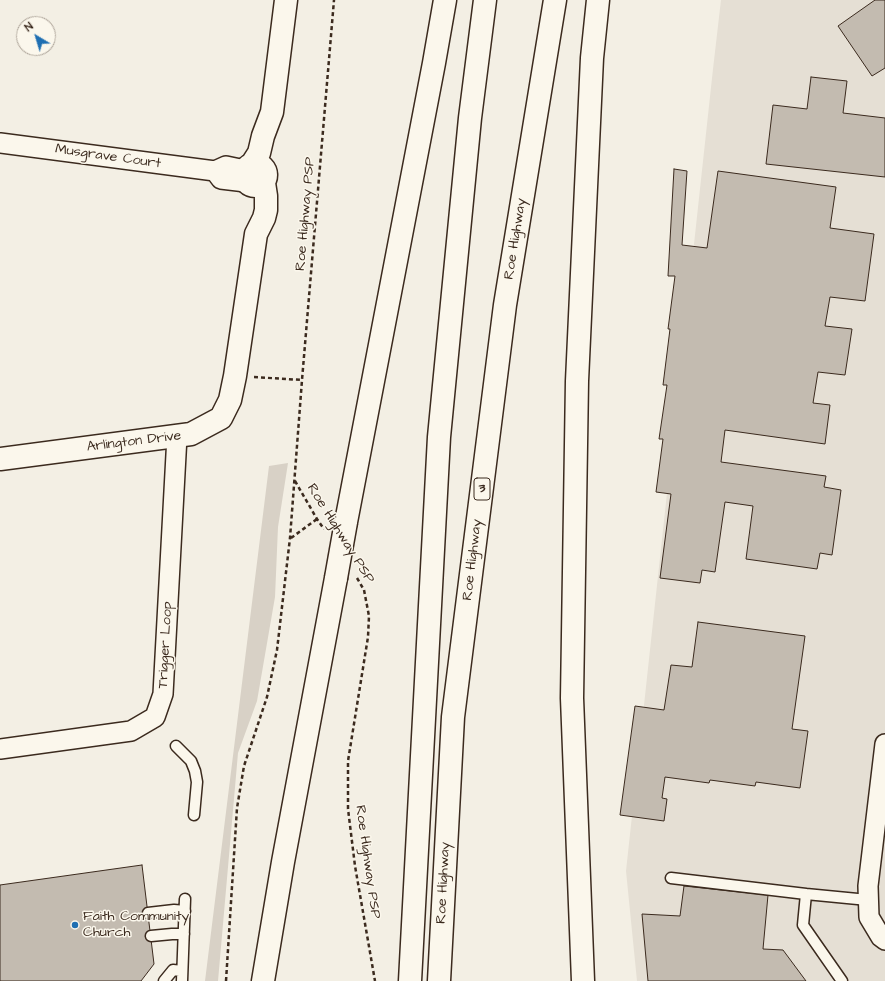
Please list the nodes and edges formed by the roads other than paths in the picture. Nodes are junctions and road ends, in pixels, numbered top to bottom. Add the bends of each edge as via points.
1 (286, 0) edge
2 (445, 0) edge
3 (485, 0) edge
4 (555, 0) edge
5 (598, 0) edge
6 (0, 143) edge
7 (254, 176) junction
8 (177, 436) junction
9 (0, 459) edge
10 (885, 744) edge
11 (176, 746) dead end
12 (0, 748) edge
13 (194, 815) dead end
14 (671, 878) dead end
15 (806, 894) junction
16 (186, 899) dead end
17 (868, 900) junction
18 (185, 910) junction
19 (148, 913) dead end
20 (184, 934) junction
21 (151, 936) dead end
22 (885, 940) edge
23 (182, 976) edge
24 (164, 981) edge
25 (263, 981) edge
26 (410, 981) edge
27 (439, 981) edge
28 (583, 981) edge
29 (842, 981) edge

1 - 7 main road via 272,112 263,136
2 - 25 main road, bridge via 346,522 346,577 283,862
3 - 26 main road, Roe Highway via 470,118 439,437
4 - 27 main road, Roe Highway / 3 via 505,305 453,717
5 - 28 main road via 592,58 577,388 572,698
6 - 7 street, Musgrave Court via 215,171 226,166
7 - 8 main road, Arlington Drive via 266,196 266,210 256,234 236,376 230,400 220,418 191,434
8 - 9 main road, Arlington Drive
8 - 12 street, Trigger Loop via 164,694 155,717 132,731
10 - 17 street via 870,861
11 - 13 lane via 191,761 195,771 197,782
14 - 15 lane
15 - 17 lane
15 - 29 lane via 802,925
16 - 18 lane
17 - 22 street via 869,917
18 - 19 lane
18 - 20 lane
20 - 21 lane
20 - 23 lane
23 - 24 lane via 173,970

